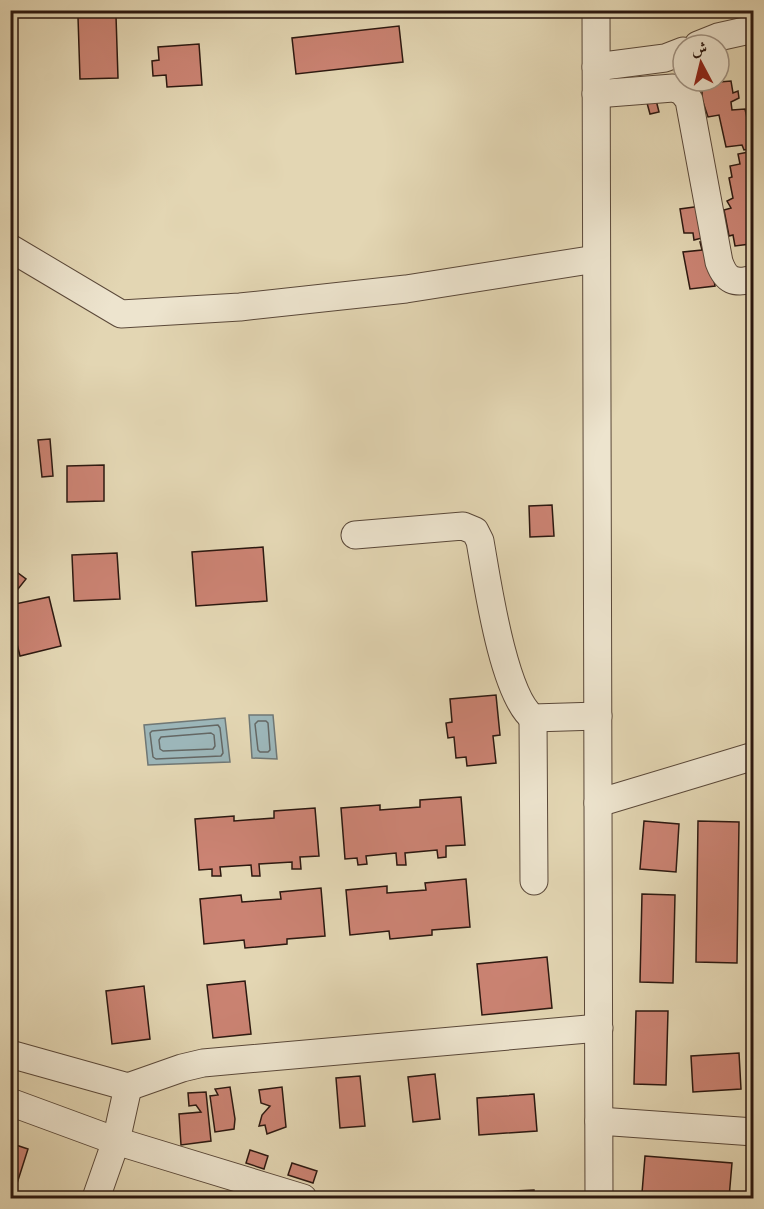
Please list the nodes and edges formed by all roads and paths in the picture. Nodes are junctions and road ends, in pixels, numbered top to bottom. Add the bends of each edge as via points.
1 (596, 10) edge
2 (753, 28) edge
3 (731, 34) edge
4 (671, 56) edge
5 (596, 67) junction
6 (596, 94) junction
7 (10, 248) edge
8 (596, 258) junction
9 (753, 279) edge
10 (355, 535) dead end
11 (598, 716) junction
12 (533, 718) junction
13 (753, 756) edge
14 (598, 803) junction
15 (534, 881) dead end
16 (599, 1028) junction
17 (10, 1054) edge
18 (128, 1087) junction
19 (10, 1102) edge
20 (599, 1120) junction
21 (753, 1132) edge
22 (116, 1141) junction
23 (96, 1198) edge
24 (303, 1198) edge
25 (599, 1198) edge

1 - 5 street
2 - 3 street
4 - 5 street
5 - 6 street
6 - 8 street
6 - 9 street via 673,88 682,91 689,100 719,262 729,279
7 - 8 street via 122,314 240,307 406,289
8 - 11 street
10 - 12 street via 463,526 475,531 495,629 518,698
11 - 12 street
11 - 14 street
12 - 15 street
13 - 14 street
14 - 16 street
16 - 18 street via 203,1063
16 - 20 street
17 - 18 street
18 - 22 street
19 - 22 street
20 - 21 street
20 - 25 street
22 - 23 street
22 - 24 street

